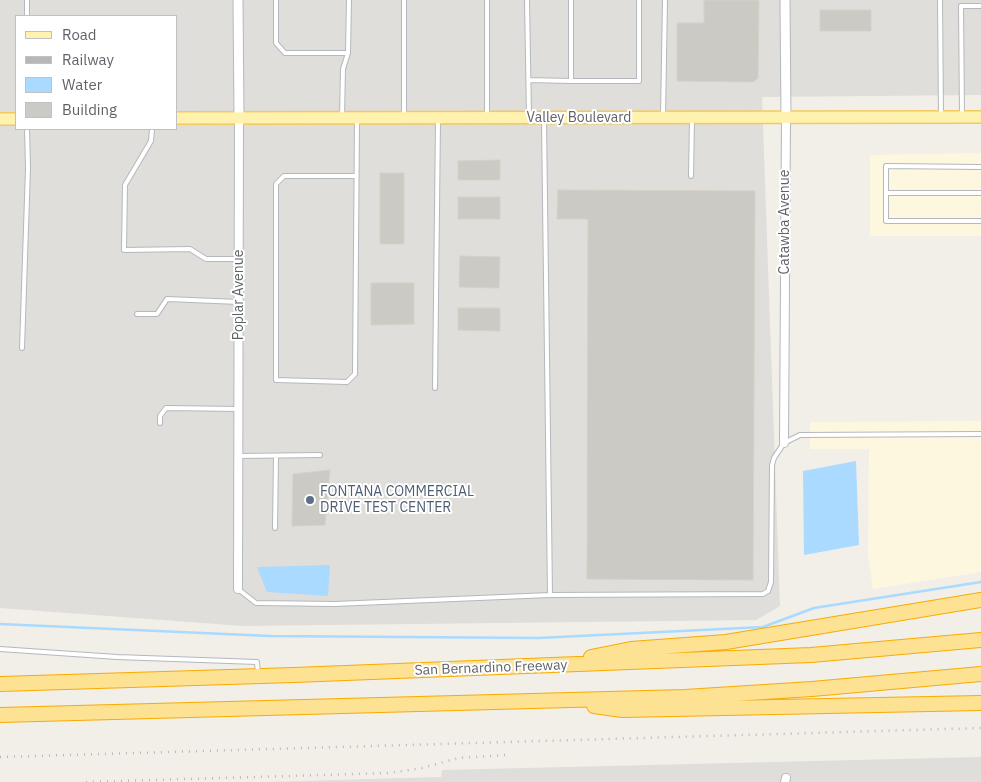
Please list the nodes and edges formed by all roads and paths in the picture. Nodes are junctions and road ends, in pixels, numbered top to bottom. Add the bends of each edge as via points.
1 (27, 0) edge
2 (238, 0) edge
3 (276, 0) edge
4 (349, 0) edge
5 (404, 0) edge
6 (487, 0) edge
7 (527, 0) edge
8 (571, 0) edge
9 (639, 0) edge
10 (665, 0) edge
11 (785, 0) edge
12 (940, 0) edge
13 (981, 6) edge
14 (27, 15) edge
15 (348, 53) junction
16 (528, 80) junction
17 (571, 81) junction
18 (239, 117) junction
19 (940, 117) junction
20 (962, 117) junction
21 (981, 117) edge
22 (178, 118) edge
23 (342, 118) junction
24 (357, 118) junction
25 (404, 118) junction
26 (438, 118) junction
27 (487, 118) junction
28 (529, 118) junction
29 (544, 118) junction
30 (663, 118) junction
31 (692, 118) junction
32 (786, 118) junction
33 (0, 119) edge
34 (15, 119) edge
35 (27, 130) edge
36 (152, 130) edge
37 (981, 166) edge
38 (356, 176) junction
39 (691, 176) dead end
40 (886, 193) junction
41 (981, 193) edge
42 (981, 221) edge
43 (239, 259) junction
44 (239, 302) junction
45 (137, 314) dead end
46 (22, 348) dead end
47 (435, 388) dead end
48 (238, 408) junction
49 (160, 423) dead end
50 (981, 434) edge
51 (784, 443) junction
52 (320, 455) dead end
53 (238, 456) junction
54 (276, 456) junction
55 (275, 528) dead end
56 (238, 589) joint
57 (550, 595) junction
58 (981, 600) edge
59 (981, 639) edge
60 (0, 649) edge
61 (551, 666) junction
62 (981, 674) edge
63 (259, 676) junction
64 (0, 684) edge
65 (564, 700) junction
66 (981, 703) edge
67 (0, 715) edge

1 - 14 lane
2 - 18 street, Poplar Avenue
3 - 15 lane via 276,43 285,53
4 - 15 lane
5 - 25 lane
6 - 27 lane
7 - 16 lane
8 - 17 lane
9 - 17 lane via 639,81
10 - 30 lane
11 - 32 street, Catawba Avenue
12 - 19 lane
13 - 20 lane via 961,6
15 - 23 lane via 343,69
16 - 17 lane
16 - 28 lane
18 - 22 main road, Valley Boulevard
18 - 23 main road, Valley Boulevard
18 - 43 street, Poplar Avenue
19 - 20 main road, Valley Boulevard
19 - 32 main road, Valley Boulevard
20 - 21 main road, Valley Boulevard
23 - 24 main road, Valley Boulevard
24 - 25 main road, Valley Boulevard
24 - 38 lane
25 - 26 main road, Valley Boulevard
26 - 27 main road, Valley Boulevard
26 - 47 lane
27 - 28 main road, Valley Boulevard
28 - 29 main road, Valley Boulevard
29 - 30 main road, Valley Boulevard
29 - 57 lane
30 - 31 main road, Valley Boulevard
31 - 32 main road, Valley Boulevard
31 - 39 lane
32 - 51 street, Catawba Avenue
33 - 34 main road
35 - 46 lane
36 - 43 lane via 151,141 125,185 124,250 190,250 206,259
37 - 40 lane via 886,166
38 - 38 lane via 355,374 347,382 276,380 276,184 284,176
40 - 41 lane
40 - 42 lane via 886,221
43 - 44 street, Poplar Avenue
44 - 45 lane via 167,299 157,314
44 - 48 street, Poplar Avenue
48 - 49 lane via 166,408 160,416
48 - 53 street, Poplar Avenue
50 - 51 lane via 800,435
51 - 57 lane via 772,465 772,576 768,591 757,594
52 - 54 lane
53 - 54 lane
53 - 56 street, Poplar Avenue
54 - 55 lane
56 - 57 lane via 256,603 335,604
58 - 61 highway via 726,642 631,649
59 - 61 highway, San Bernardino Freeway via 811,655
60 - 63 lane via 257,662
61 - 63 highway, San Bernardino Freeway
62 - 65 highway via 802,690
63 - 64 highway, San Bernardino Freeway
65 - 66 highway via 622,710
65 - 67 highway

